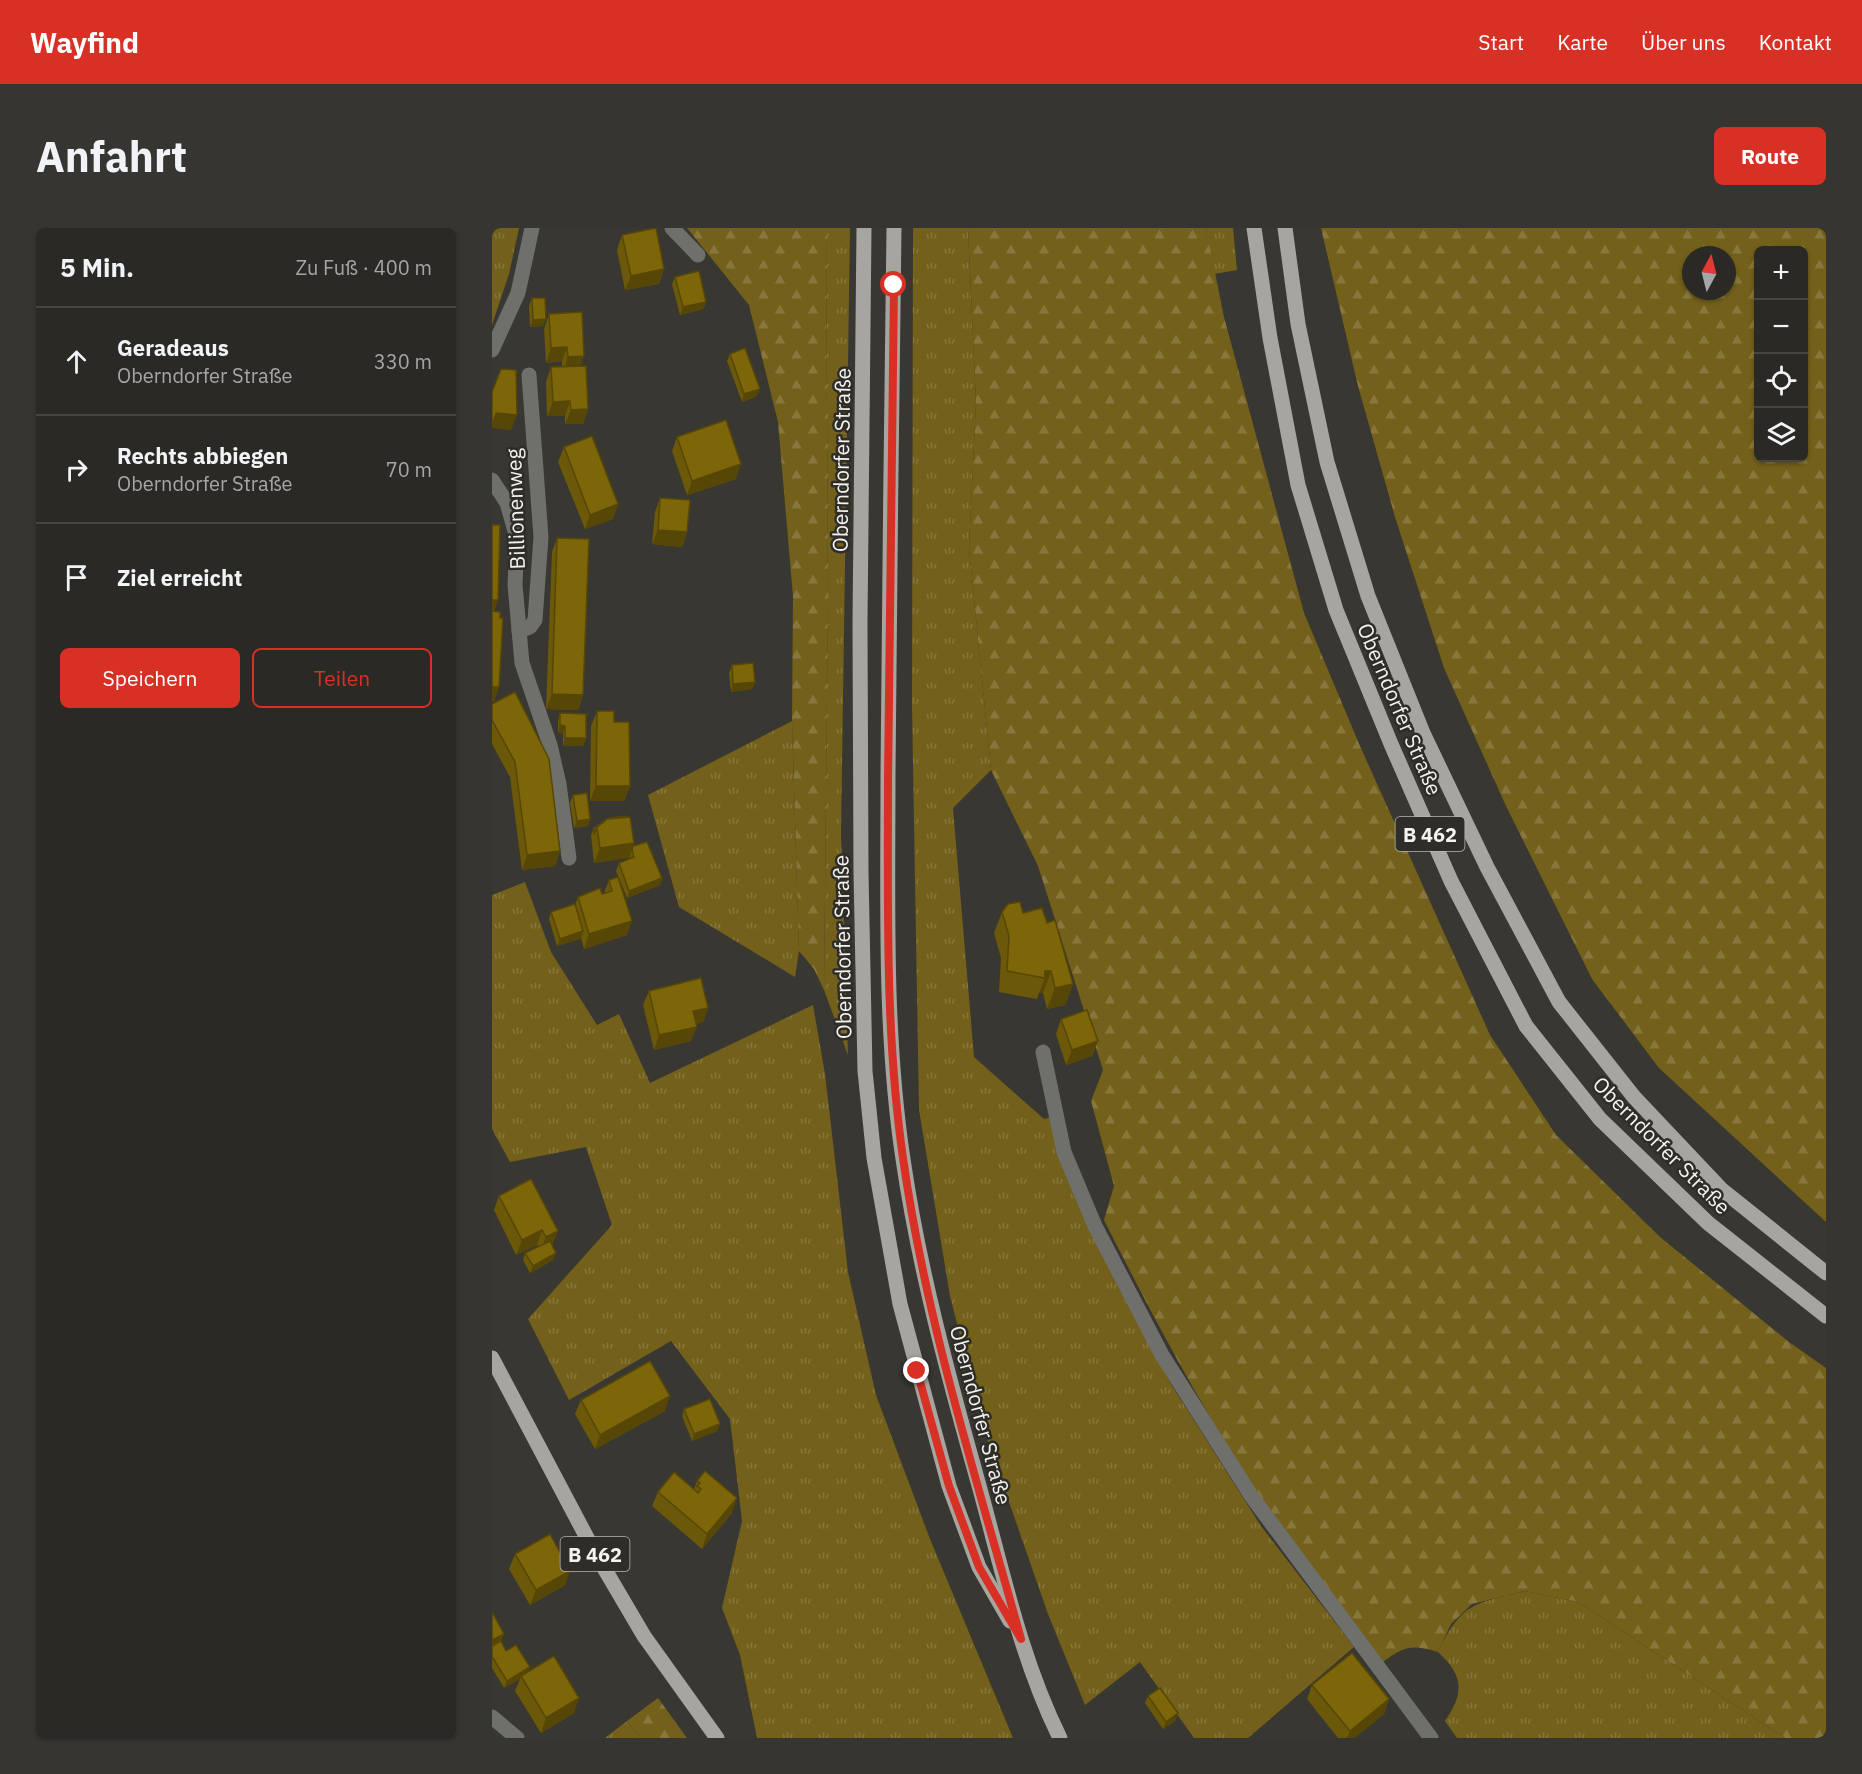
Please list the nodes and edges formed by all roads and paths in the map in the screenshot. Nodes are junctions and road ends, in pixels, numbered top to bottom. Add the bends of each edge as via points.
1 (532, 228) edge
2 (672, 228) edge
3 (864, 228) edge
4 (894, 228) edge
5 (1254, 228) edge
6 (1285, 228) edge
7 (698, 255) dead end
8 (492, 350) edge
9 (529, 375) dead end
10 (492, 480) edge
11 (519, 631) junction
12 (569, 858) dead end
13 (1043, 1052) dead end
14 (1826, 1274) edge
15 (1826, 1316) edge
16 (492, 1358) edge
17 (1021, 1639) junction
18 (492, 1717) edge
19 (517, 1738) edge
20 (717, 1738) edge
21 (1060, 1738) edge
22 (1431, 1738) edge

1 - 8 street via 518,293
2 - 7 street
3 - 17 main road, Oberndorfer Straße via 861,872 865,1071 872,1147 900,1304 949,1486 979,1567
4 - 17 main road, Oberndorfer Straße via 888,938 895,1087 903,1160 946,1372
5 - 15 main road, Oberndorfer Straße / B 462 via 1298,485 1336,610 1451,881 1526,1026 1600,1119 1708,1223
6 - 14 main road, Oberndorfer Straße / B 462 via 1298,324 1327,462 1368,596 1423,733 1487,867 1559,1002 1634,1097 1721,1189
9 - 11 street, Billionenweg via 541,537 535,620
10 - 11 street, Billionenweg via 507,503 517,538 515,585
11 - 12 street, Billionenweg via 522,663 559,784
13 - 22 street via 1064,1152 1095,1226 1162,1355 1252,1497
16 - 20 main road, B 462 via 594,1551 644,1636
17 - 21 main road, Oberndorfer Straße
18 - 19 street

